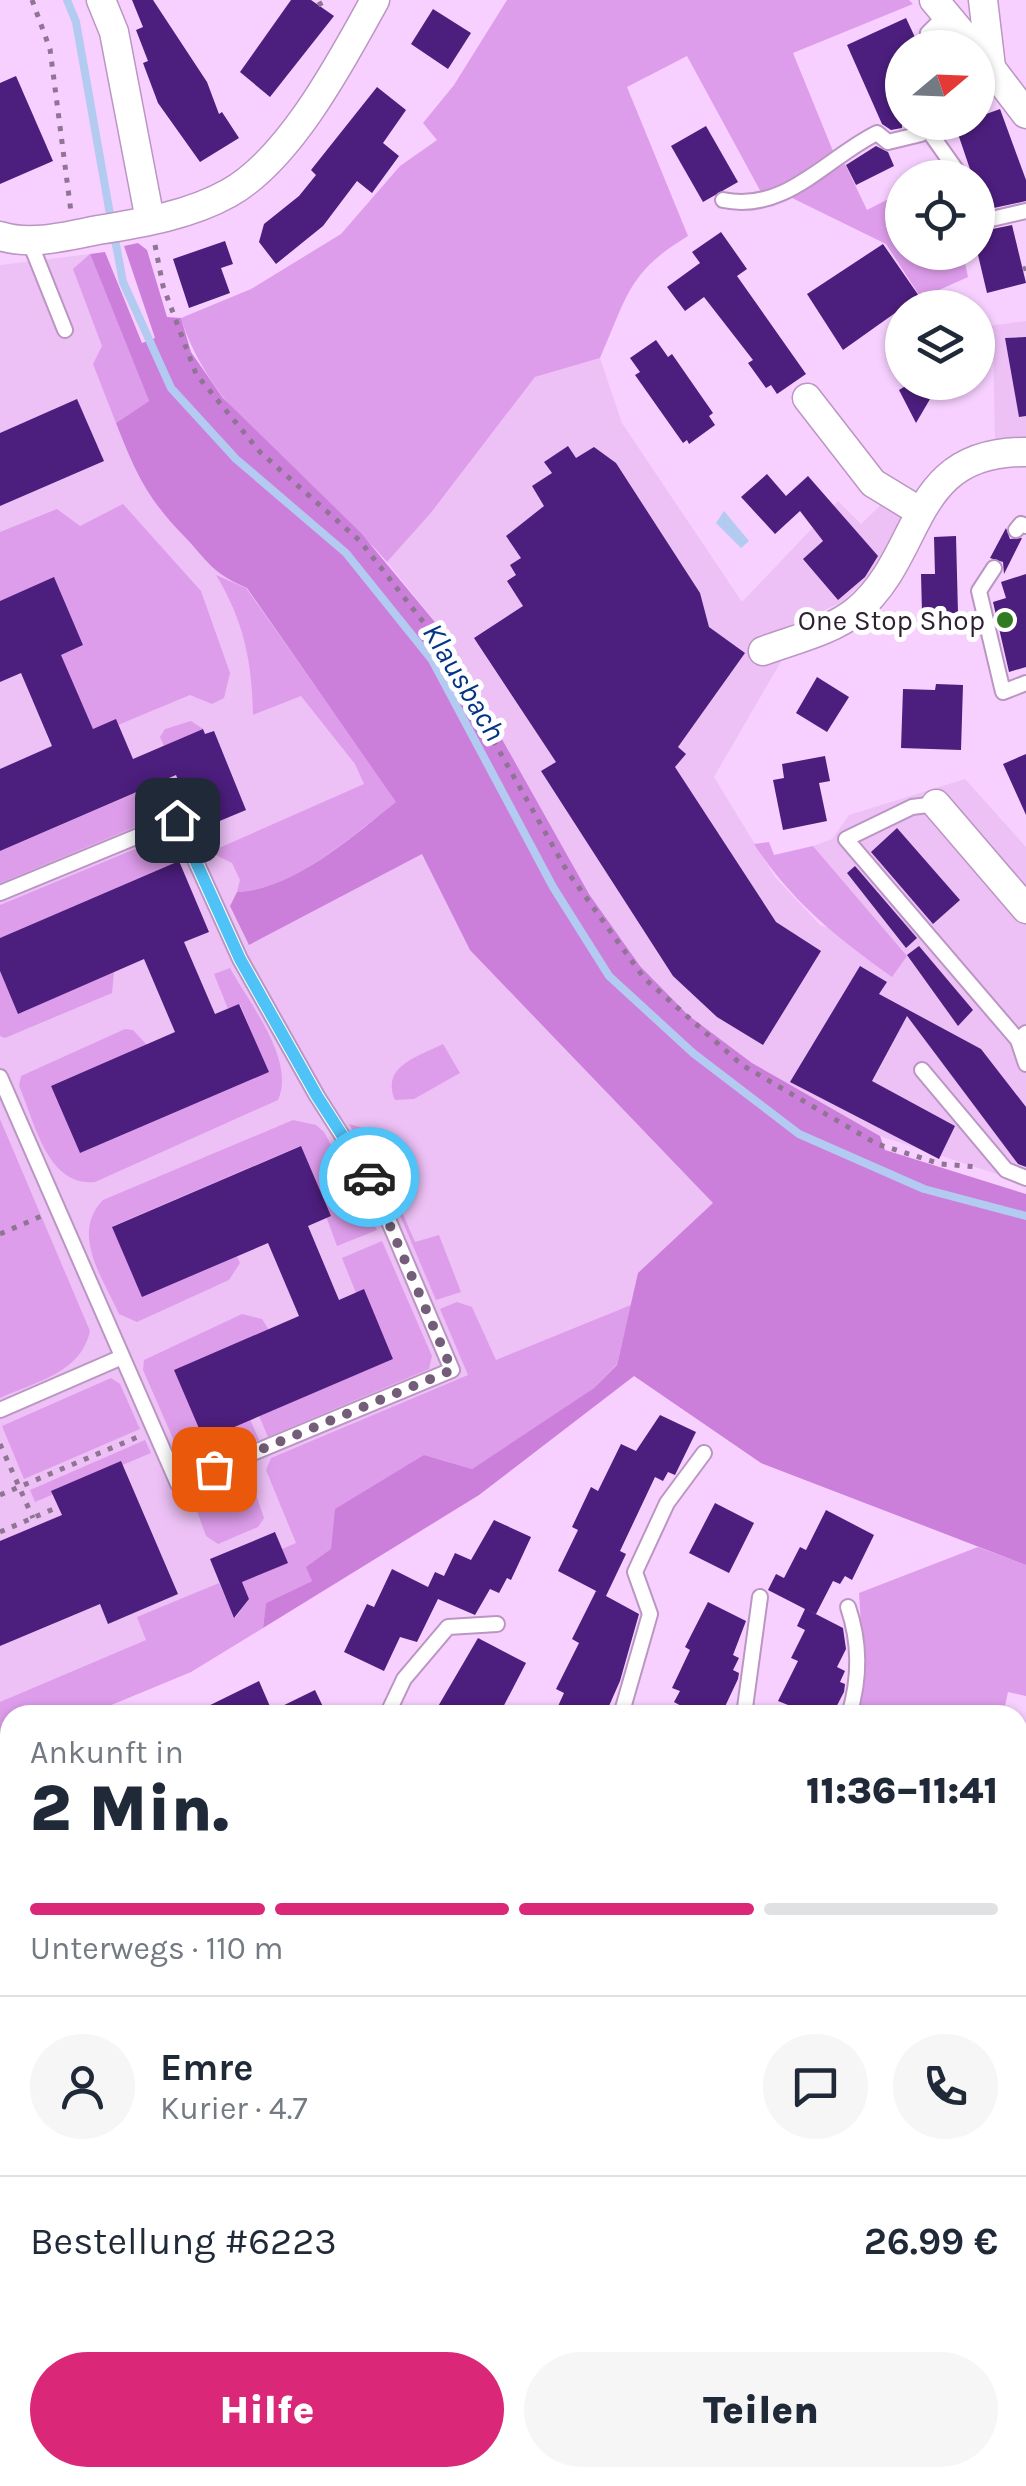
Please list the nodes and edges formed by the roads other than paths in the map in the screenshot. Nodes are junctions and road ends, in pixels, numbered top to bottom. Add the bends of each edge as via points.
1 (101, 0) edge
2 (983, 0) edge
3 (368, 4) edge
4 (940, 8) edge
5 (956, 30) edge
6 (982, 30) edge
7 (995, 74) edge
8 (1018, 92) edge
9 (1026, 114) edge
10 (885, 140) edge
11 (723, 200) dead end
12 (1026, 212) edge
13 (995, 219) edge
14 (146, 221) junction
15 (0, 236) edge
16 (29, 240) junction
17 (65, 330) dead end
18 (807, 398) dead end
19 (1026, 452) edge
20 (919, 511) junction
21 (994, 568) dead end
22 (763, 651) dead end
23 (1026, 683) edge
24 (936, 804) joint
25 (0, 893) edge
26 (1026, 910) edge
27 (1022, 1036) edge
28 (1026, 1064) edge
29 (922, 1070) dead end
30 (0, 1078) edge
31 (1026, 1178) edge
32 (122, 1357) junction
33 (0, 1410) edge
34 (704, 1453) dead end
35 (760, 1597) dead end
36 (848, 1606) dead end
37 (497, 1624) dead end
38 (392, 1705) edge
39 (624, 1705) edge
40 (745, 1705) edge
41 (851, 1705) edge

1 - 14 street via 114,32
2 - 6 street
3 - 14 street via 328,79 259,170 212,202
4 - 5 street
7 - 8 street
8 - 9 street
10 - 11 lane via 877,133 832,166 760,202
12 - 13 lane
14 - 16 street
15 - 16 street
16 - 17 lane
18 - 20 street via 874,482
19 - 20 street via 996,454 940,480
20 - 22 street via 883,584 854,614
21 - 23 lane via 979,591 1003,692
24 - 26 street
24 - 27 lane via 912,807 846,839
25 - 32 lane via 177,820 240,959 373,1184 452,1370 178,1484
27 - 28 lane
29 - 31 lane via 1006,1170
30 - 32 lane
32 - 33 lane
34 - 39 lane via 667,1503 636,1572 650,1614
35 - 40 lane
36 - 41 lane via 858,1659
37 - 38 lane via 448,1627 404,1678

